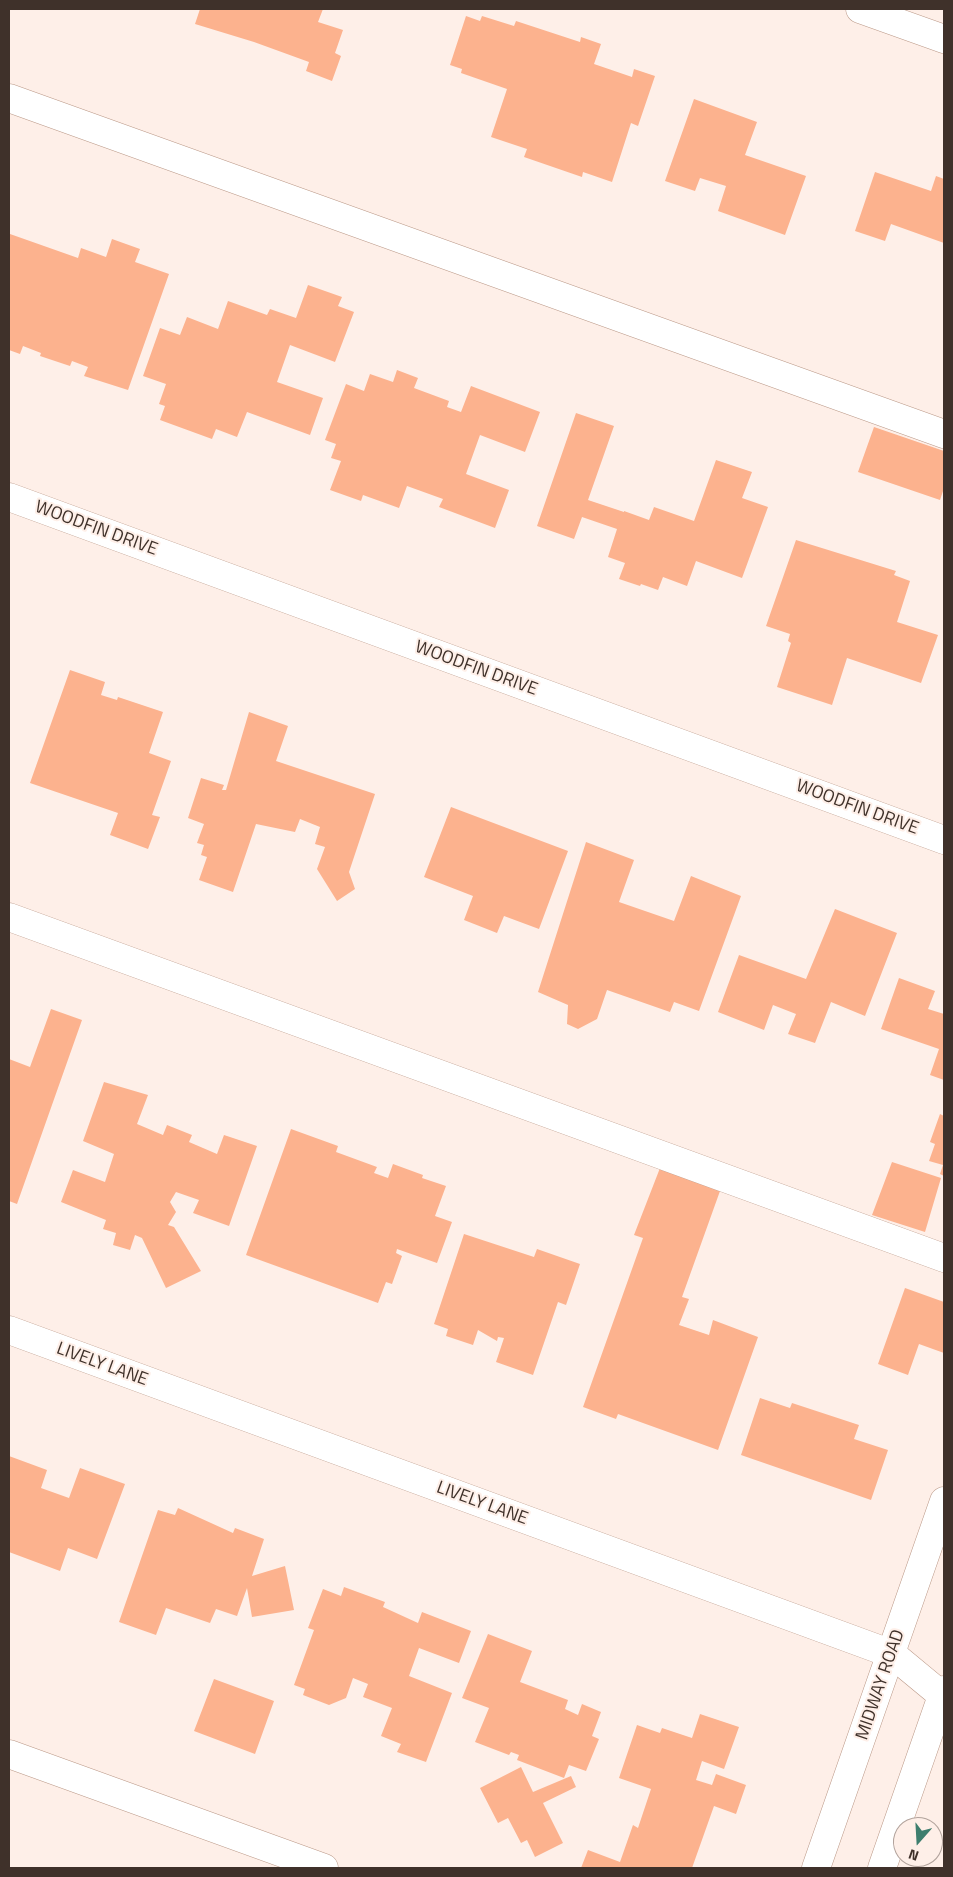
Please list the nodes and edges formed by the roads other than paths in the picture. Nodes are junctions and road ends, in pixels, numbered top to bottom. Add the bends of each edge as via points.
1 (860, 9) edge
2 (944, 39) edge
3 (9, 98) edge
4 (944, 434) edge
5 (9, 497) edge
6 (944, 840) edge
7 (9, 917) edge
8 (944, 1258) edge
9 (9, 1330) edge
10 (944, 1501) edge
11 (892, 1654) junction
12 (944, 1695) edge
13 (9, 1754) edge
14 (324, 1868) edge
15 (816, 1868) edge
16 (882, 1868) edge

1 - 2 street
3 - 4 street
5 - 6 street, WOODFIN DRIVE
7 - 8 street
9 - 11 street, LIVELY LANE
10 - 11 street, MIDWAY ROAD
11 - 12 street, LIVELY LANE
11 - 15 street, MIDWAY ROAD
12 - 16 street
13 - 14 street

